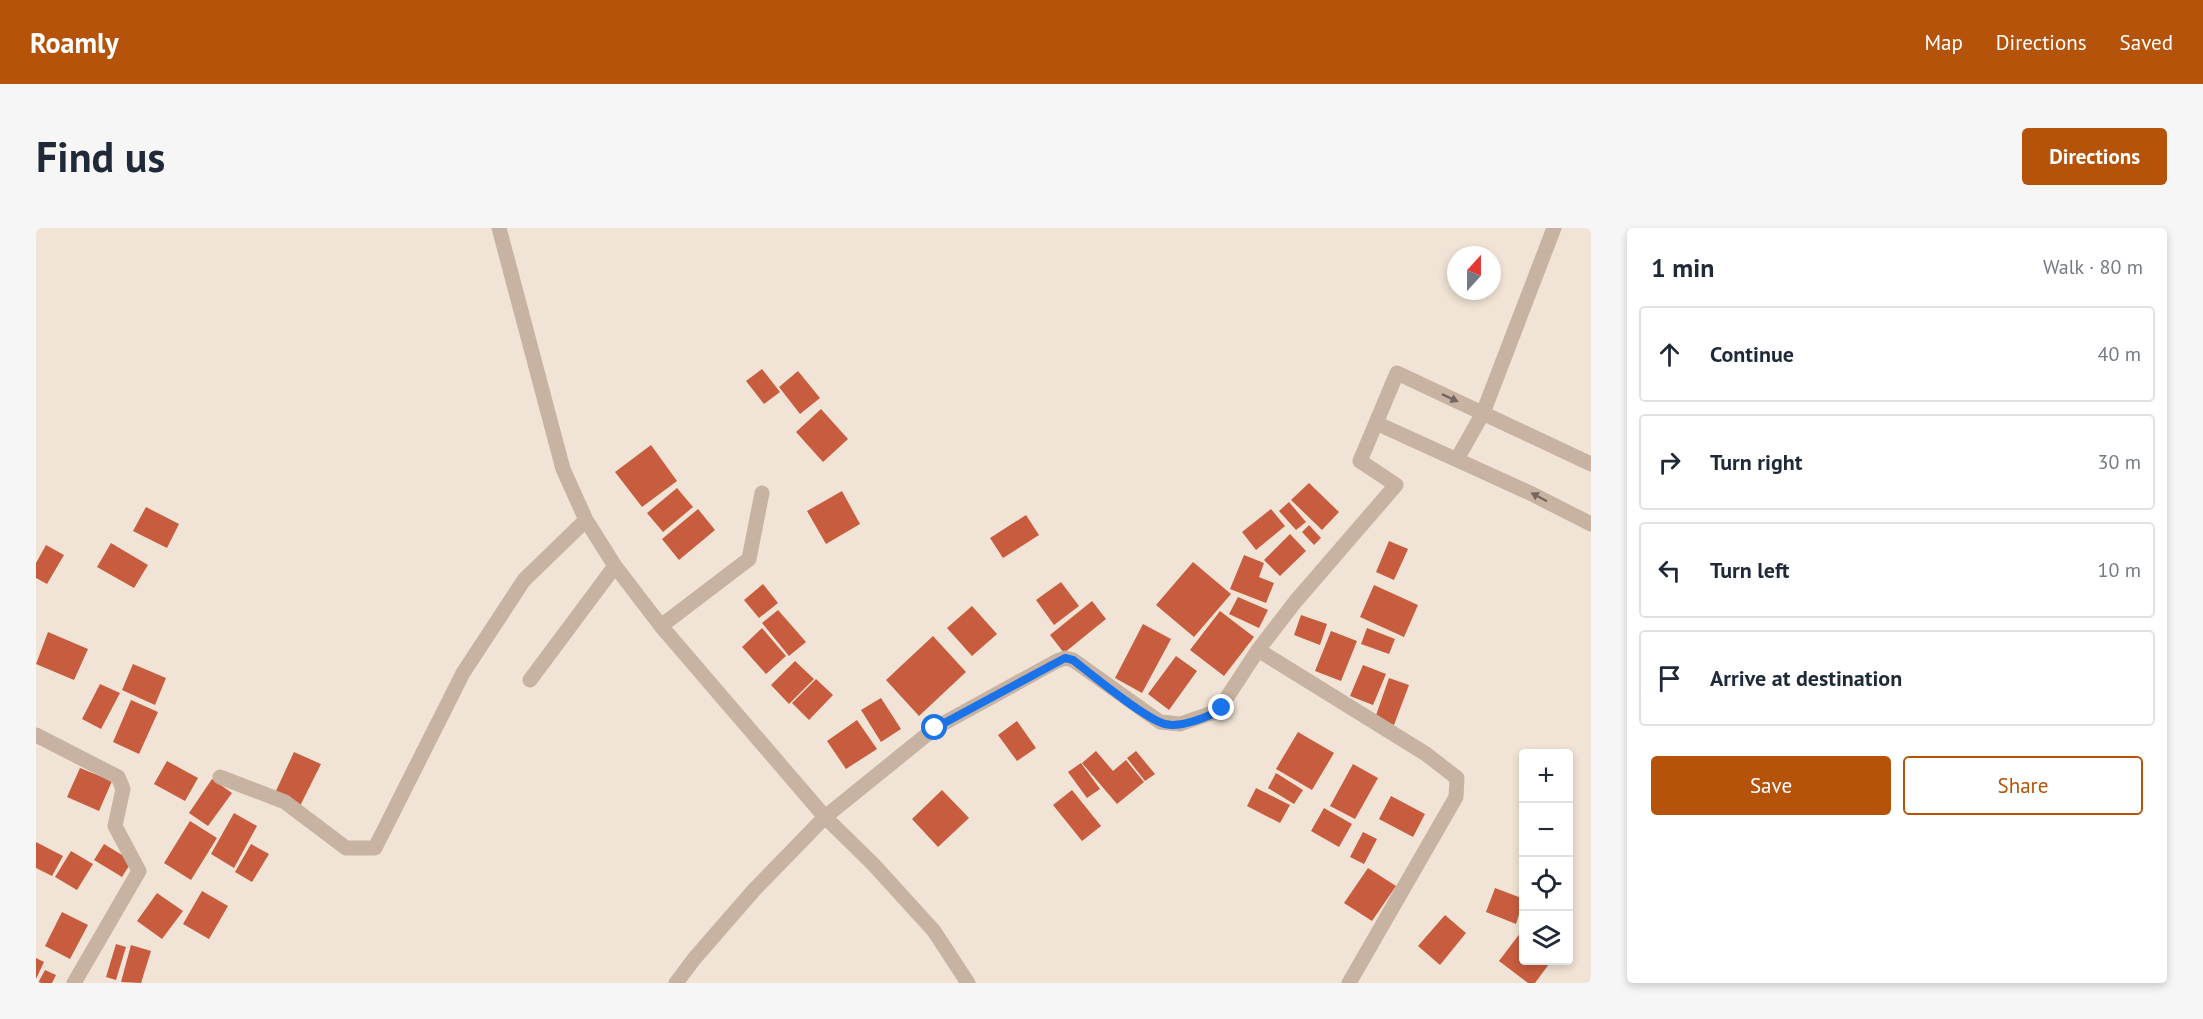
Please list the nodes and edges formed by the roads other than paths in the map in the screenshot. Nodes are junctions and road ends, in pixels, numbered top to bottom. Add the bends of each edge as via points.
1 (499, 228) edge
2 (1554, 228) edge
3 (1483, 413) junction
4 (1376, 423) junction
5 (1457, 459) junction
6 (1591, 464) edge
7 (762, 492) dead end
8 (586, 520) junction
9 (1591, 524) edge
10 (615, 566) junction
11 (661, 626) junction
12 (1258, 650) junction
13 (530, 680) dead end
14 (36, 735) edge
15 (220, 777) dead end
16 (825, 817) junction
17 (74, 983) edge
18 (676, 983) edge
19 (968, 983) edge
20 (1349, 983) edge

1 - 8 street via 563,469
2 - 3 street
4 -> 3 street via 1397,373
3 - 5 street
3 - 6 street
4 - 5 street
4 - 12 street via 1360,461 1396,485
9 -> 5 street
7 - 11 street via 749,560
8 - 10 street
8 - 15 street via 524,580 463,673 375,848 346,848 285,802
10 - 11 street
10 - 13 street
11 - 16 street
12 - 16 street via 1222,708 1174,725 1160,722 1065,658 935,728
12 - 20 street via 1426,754 1456,778 1456,797
14 - 17 street via 118,777 123,789 115,826 139,872
16 - 18 street via 754,890
16 - 19 street via 934,931

